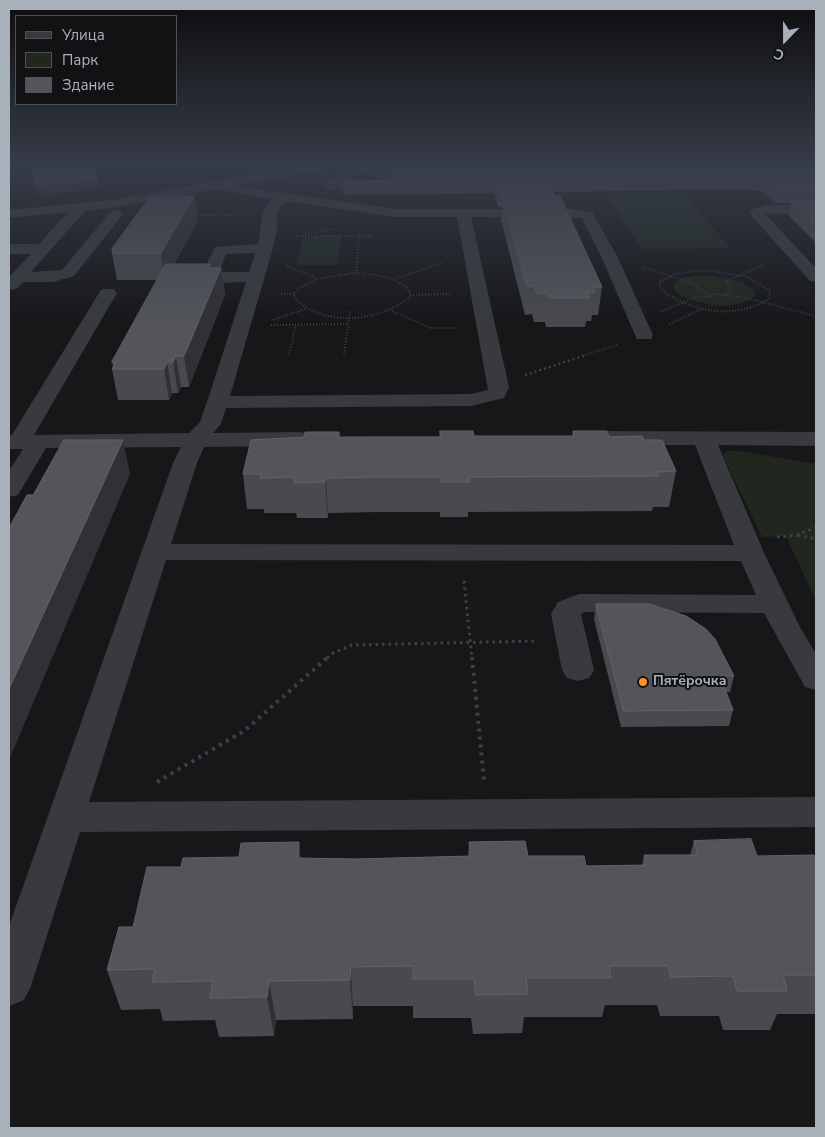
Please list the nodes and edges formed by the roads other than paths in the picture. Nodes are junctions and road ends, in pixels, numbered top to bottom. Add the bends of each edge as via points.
1 (71, 218) edge
2 (113, 218) edge
3 (268, 218) edge
4 (464, 218) edge
5 (590, 218) edge
6 (761, 218) edge
7 (266, 242) junction
8 (9, 249) edge
9 (44, 249) junction
10 (256, 277) junction
11 (816, 277) edge
12 (14, 282) edge
13 (108, 293) dead end
14 (644, 336) road end
15 (218, 402) junction
16 (703, 437) junction
17 (734, 437) junction
18 (584, 438) edge
19 (325, 439) edge
20 (816, 439) edge
21 (196, 440) junction
22 (22, 442) edge
23 (816, 453) edge
24 (9, 490) edge
25 (156, 552) junction
26 (751, 553) junction
27 (773, 604) junction
28 (578, 670) dead end
29 (816, 680) edge
30 (816, 812) edge
31 (66, 817) junction
32 (9, 986) edge

1 - 9 street
2 - 12 street via 68,273
3 - 7 street
4 - 15 street via 499,383 498,394 480,400
5 - 14 street
6 - 11 street
7 - 10 street
7 - 10 street via 220,250 210,273 216,277
8 - 9 street
9 - 12 street
10 - 15 street via 250,325
13 - 22 street
15 - 21 street via 210,424
16 - 17 street
16 - 18 street
16 - 26 street
17 - 20 street
17 - 23 street
19 - 21 street
21 - 22 street
21 - 25 street via 185,463
22 - 24 street
25 - 26 street
25 - 31 street
26 - 27 street
27 - 28 street via 578,604 568,609 566,614
27 - 29 street
30 - 31 street
31 - 32 street

